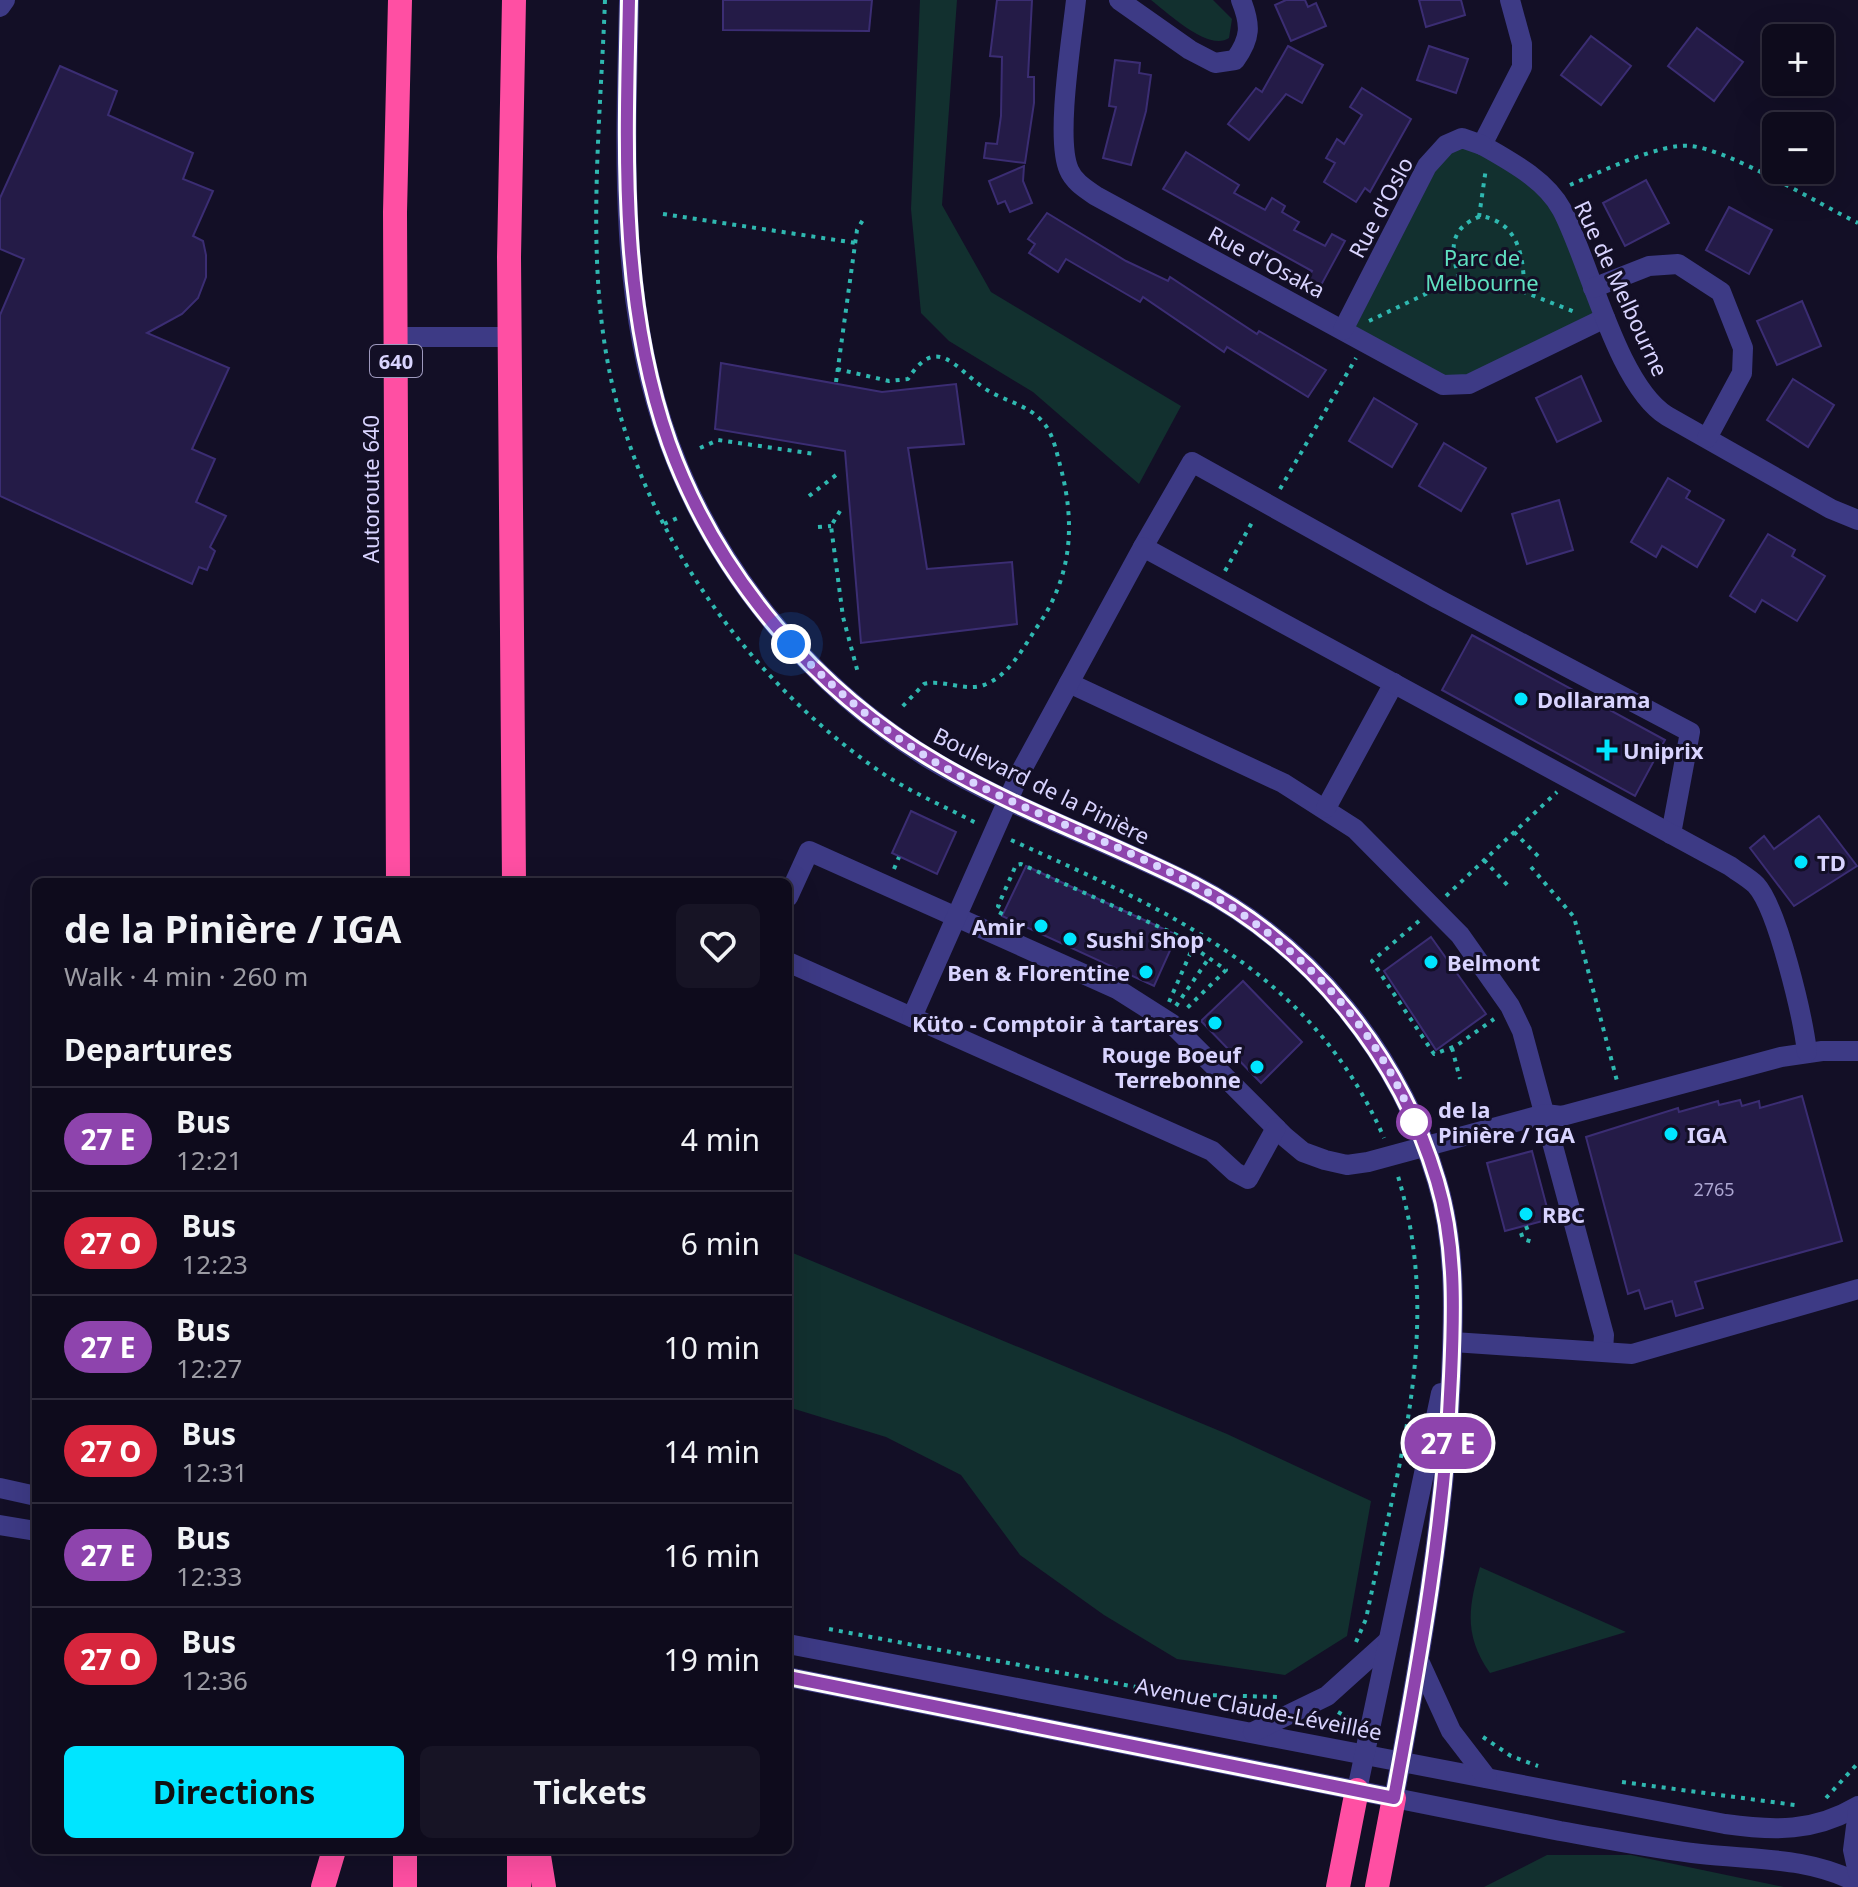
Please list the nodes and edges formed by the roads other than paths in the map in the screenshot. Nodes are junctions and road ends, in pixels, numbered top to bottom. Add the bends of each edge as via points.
1 (5, 0) edge
2 (400, 0) edge
3 (514, 0) edge
4 (629, 0) edge
5 (1076, 0) edge
6 (1119, 0) edge
7 (1241, 0) edge
8 (1510, 0) edge
9 (0, 7) edge
10 (1486, 147) junction
11 (1593, 288) junction
12 (1600, 320) junction
13 (1345, 331) junction
14 (396, 337) junction
15 (510, 337) junction
16 (1707, 438) junction
17 (1858, 520) edge
18 (1143, 547) junction
19 (1069, 683) junction
20 (1394, 683) junction
21 (1008, 799) junction
22 (1326, 808) junction
23 (1671, 834) junction
24 (398, 878) edge
25 (514, 878) edge
26 (792, 888) edge
27 (957, 917) junction
28 (792, 964) edge
29 (912, 1017) junction
30 (1858, 1051) edge
31 (1807, 1052) junction
32 (1545, 1114) junction
33 (1276, 1128) junction
34 (1425, 1147) junction
35 (1858, 1289) edge
36 (1453, 1342) junction
37 (1603, 1351) junction
38 (0, 1488) edge
39 (32, 1495) edge
40 (0, 1525) edge
41 (32, 1530) edge
42 (1388, 1641) junction
43 (792, 1645) edge
44 (1419, 1661) junction
45 (792, 1678) edge
46 (1253, 1732) junction
47 (1365, 1754) junction
48 (1401, 1761) junction
49 (1487, 1778) junction
50 (1357, 1790) junction
51 (1394, 1798) junction
52 (1858, 1808) edge
53 (333, 1854) edge
54 (405, 1854) edge
55 (519, 1854) edge
56 (539, 1854) edge
57 (1858, 1873) edge
58 (1858, 1883) edge
59 (323, 1887) edge
60 (405, 1887) edge
61 (519, 1887) edge
62 (544, 1887) edge
63 (1338, 1887) edge
64 (1377, 1887) edge

1 - 9 street
2 - 14 highway, Autoroute 640 / 640
3 - 15 highway
4 - 21 street, Boulevard de la Pinière via 627,172 633,280 650,377 682,474 739,578 819,673 911,746
5 - 13 street, Rue d'Osaka via 1064,134 1068,169 1077,182
6 - 7 street via 1215,63 1235,60 1248,42 1250,22
8 - 10 street via 1522,44 1522,67
10 - 11 street, Rue de Melbourne via 1539,183 1561,208
10 - 13 street, Rue d'Oslo via 1462,138 1446,145 1427,166
11 - 12 street, Rue de Melbourne
11 - 16 street via 1649,266 1678,264 1721,292 1743,348 1742,373
12 - 13 street, Rue d'Osaka via 1469,384 1443,385
12 - 16 street, Rue de Melbourne via 1652,407
14 - 15 street
14 - 24 highway, Autoroute 640 / 640
15 - 25 highway
16 - 17 street, Rue de Melbourne
18 - 19 street
18 - 20 street
18 - 23 street via 1192,462 1690,732
19 - 21 street
19 - 22 street
20 - 22 street
20 - 23 street
21 - 27 street
21 - 34 street, Boulevard de la Pinière via 1198,887 1287,948 1365,1034
22 - 32 street via 1355,829 1460,935 1516,1018
23 - 31 street via 1730,866 1755,884 1768,903
26 - 27 street via 809,851
27 - 29 street
27 - 33 street via 1147,1006 1189,1038
28 - 29 street
29 - 33 street via 1212,1151 1248,1179
30 - 31 street
31 - 32 street via 1562,1116
32 - 34 street
32 - 37 street via 1604,1335
33 - 34 street via 1303,1152 1347,1165
34 - 36 street, Boulevard de la Pinière via 1437,1179 1450,1250
35 - 37 street via 1632,1354
36 - 37 street
36 - 42 street, Boulevard de la Pinière
36 - 44 street, Boulevard de la Pinière via 1447,1475
38 - 39 street
40 - 41 street
42 - 46 street via 1327,1696
42 - 47 street, Boulevard de la Pinière
43 - 46 street, Avenue Claude-Léveillée
44 - 48 street, Boulevard de la Pinière
44 - 49 street via 1451,1731
45 - 50 street
46 - 47 street, Avenue Claude-Léveillée
47 - 48 street, Avenue Claude-Léveillée
47 - 50 street, Boulevard de la Pinière
48 - 49 street, Avenue Claude-Léveillée
48 - 51 street, Boulevard de la Pinière
49 - 52 street, Avenue Claude-Léveillée via 1746,1827 1813,1826
50 - 51 street
50 - 63 highway
51 - 58 street via 1671,1850 1798,1862
51 - 64 highway
52 - 57 street via 1853,1850
53 - 59 highway
54 - 60 highway
55 - 61 highway
56 - 62 highway

